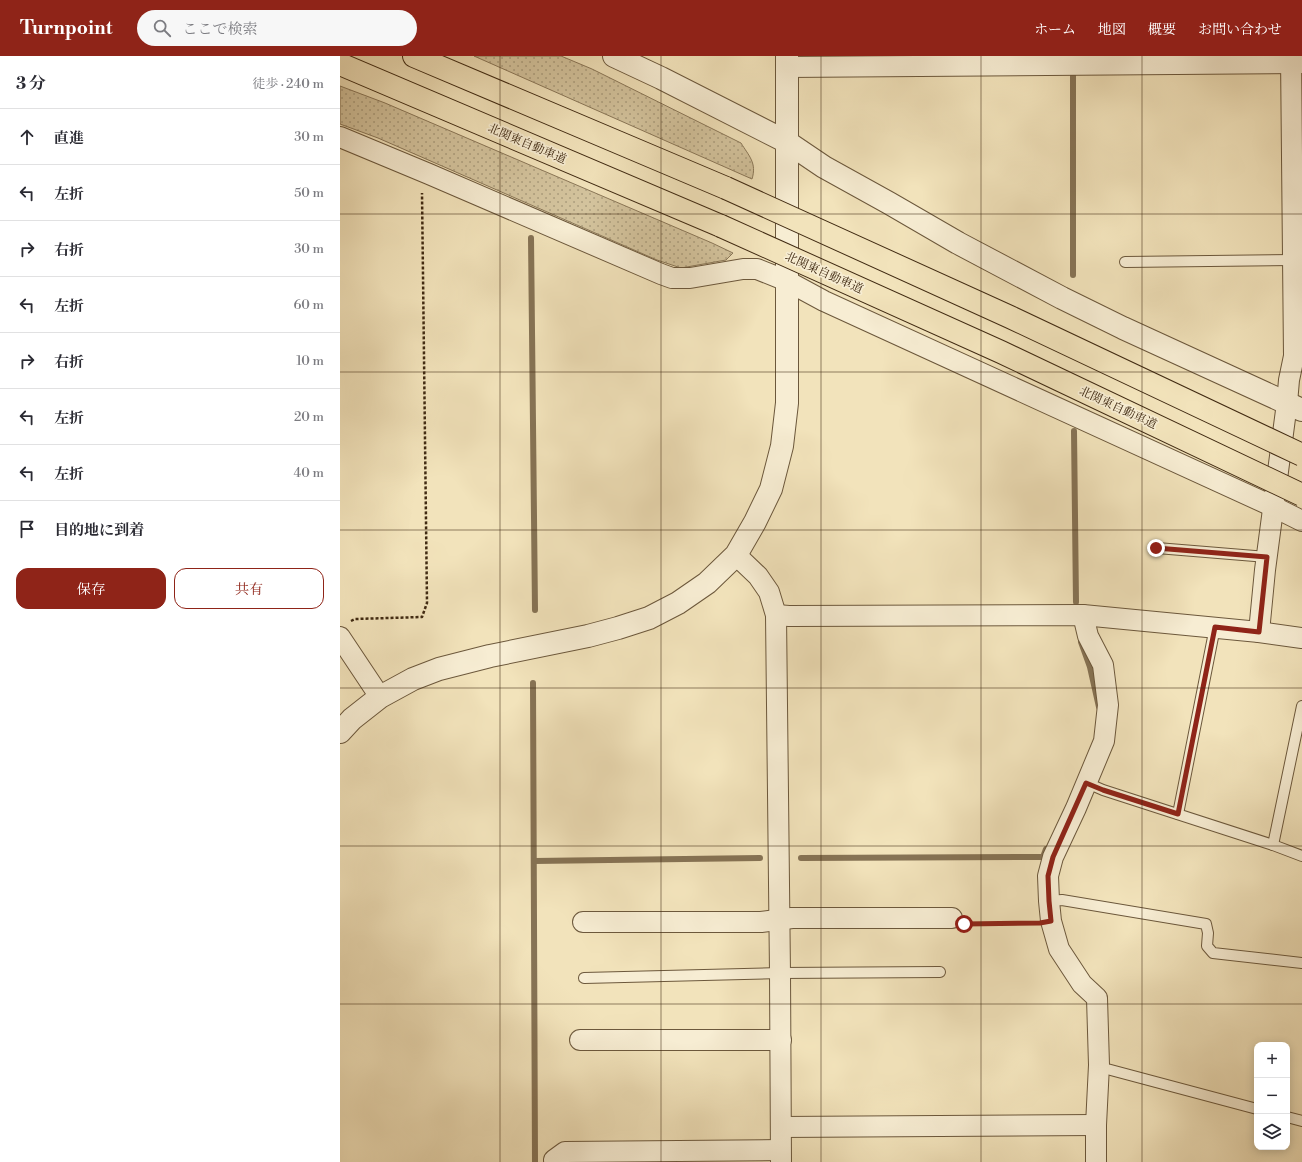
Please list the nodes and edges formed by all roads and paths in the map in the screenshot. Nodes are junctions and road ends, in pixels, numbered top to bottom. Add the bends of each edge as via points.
1 (414, 56) edge
2 (614, 56) edge
3 (1295, 61) edge
4 (787, 62) edge
5 (340, 64) edge
6 (340, 137) edge
7 (787, 142) junction
8 (430, 174) junction
9 (1293, 260) junction
10 (1126, 262) dead end
11 (787, 281) junction
12 (1295, 406) edge
13 (1302, 455) edge
14 (1302, 495) edge
15 (1274, 507) junction
16 (1302, 521) edge
17 (1156, 548) dead end
18 (736, 555) junction
19 (1267, 557) junction
20 (776, 615) junction
21 (1083, 615) junction
22 (1215, 627) junction
23 (343, 631) edge
24 (1259, 632) junction
25 (1302, 638) edge
26 (380, 697) junction
27 (1302, 706) edge
28 (340, 732) edge
29 (1086, 783) junction
30 (1178, 814) junction
31 (1273, 845) junction
32 (1302, 856) edge
33 (1049, 901) junction
34 (952, 918) joint
35 (779, 920) junction
36 (1051, 921) junction
37 (583, 922) dead end
38 (1302, 963) edge
39 (940, 972) dead end
40 (780, 973) junction
41 (584, 978) dead end
42 (580, 1040) dead end
43 (781, 1040) junction
44 (1099, 1065) junction
45 (1254, 1108) edge
46 (1290, 1118) edge
47 (1302, 1121) edge
48 (1096, 1125) junction
49 (781, 1127) junction
50 (780, 1156) edge
51 (554, 1160) dead end
52 (1096, 1162) edge

1 - 13 highway, bridge via 726,188 1010,317
2 - 7 street
3 - 4 street
3 - 9 street
4 - 7 street
5 - 14 highway, 北関東自動車道, bridge via 721,226 1000,352
6 - 8 street
7 - 11 street
7 - 12 street via 824,167 958,243 1055,294 1123,328
8 - 11 street via 672,278 757,269
8 - 23 path via 422,190 427,603 422,617 355,619
9 - 10 lane
9 - 12 street via 1294,356 1289,380
11 - 15 street via 824,301
11 - 18 street via 787,402 782,446 771,489
12 - 15 street
15 - 16 street
15 - 19 street
17 - 19 lane
18 - 20 street via 770,592
18 - 26 street via 707,583 678,603 648,618 588,636 439,669 413,679
19 - 24 street
20 - 21 street
20 - 35 street
21 - 22 street
21 - 29 street via 1088,636 1103,665 1108,705 1104,741
22 - 24 street
22 - 30 lane
23 - 26 street
24 - 25 street
26 - 28 street
27 - 31 lane
29 - 30 lane
29 - 33 street via 1053,857 1048,876
30 - 31 lane
31 - 32 lane
33 - 36 street
33 - 38 lane via 1062,900 1206,924 1207,946 1213,953
34 - 35 street
34 - 36 path via 964,924
35 - 37 street
35 - 40 street
36 - 44 street via 1059,949 1082,984 1097,998
39 - 40 lane
40 - 41 lane
40 - 43 street
42 - 43 street
43 - 49 street
44 - 45 lane
44 - 48 street
46 - 47 lane
48 - 49 street
48 - 52 street
49 - 50 street
50 - 51 street via 565,1152

